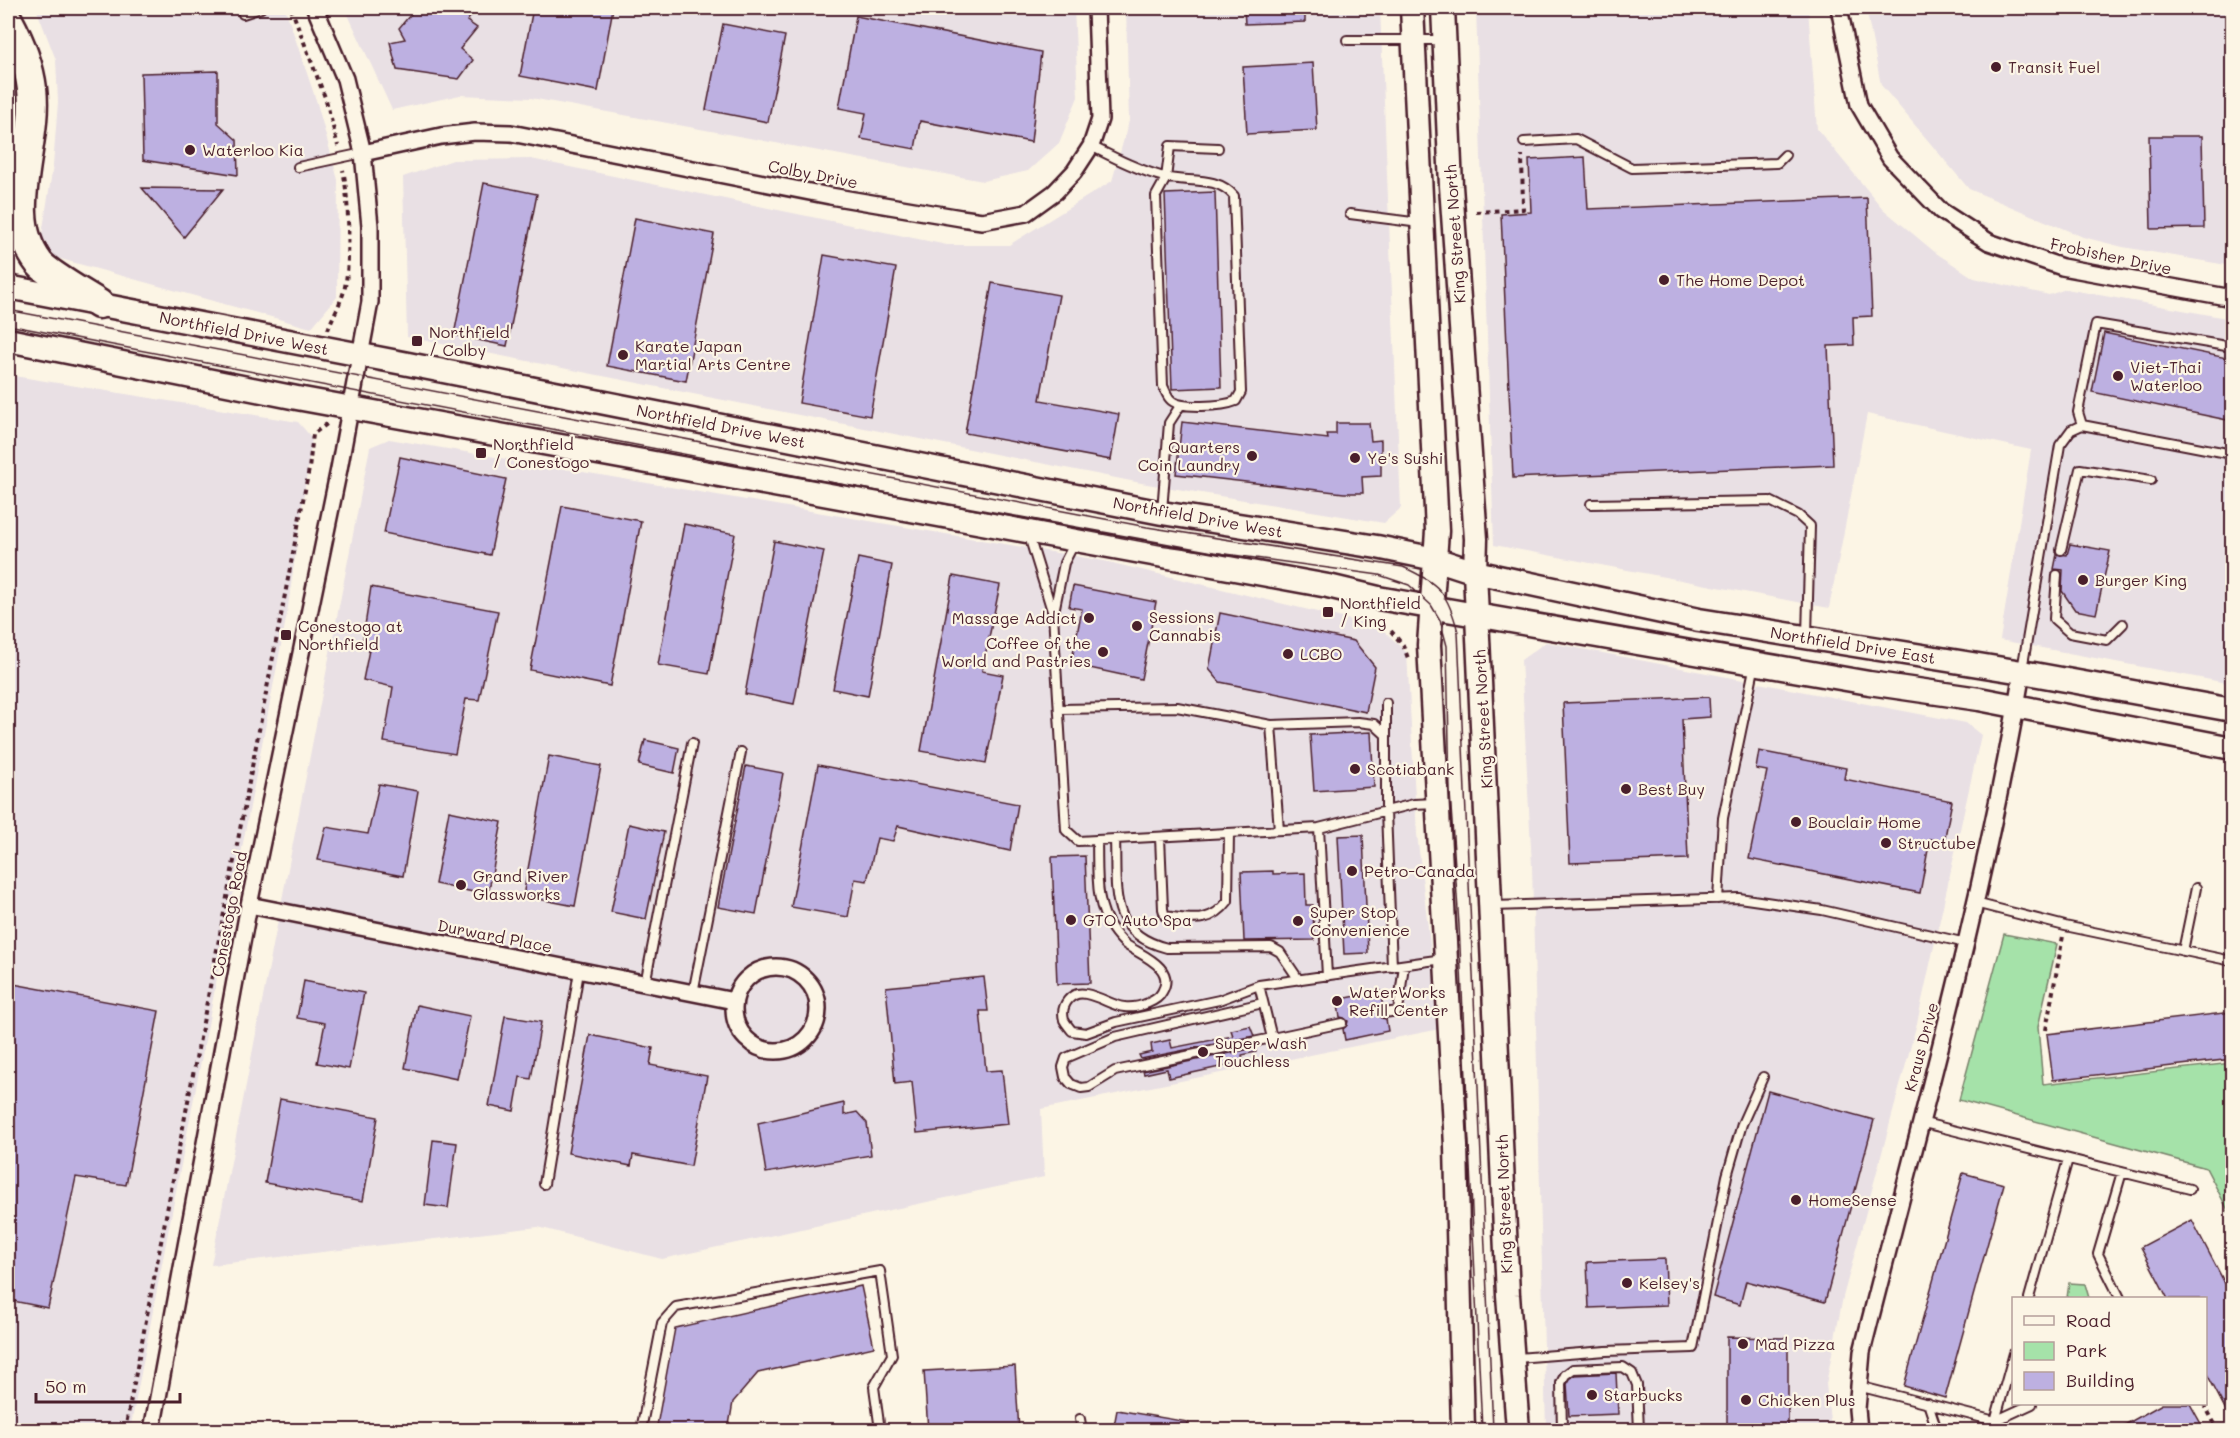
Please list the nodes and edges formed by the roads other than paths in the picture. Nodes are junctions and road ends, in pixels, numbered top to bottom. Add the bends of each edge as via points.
1 (261, 8) edge
2 (315, 8) edge
3 (1096, 8) edge
4 (1412, 8) edge
5 (1443, 8) edge
6 (1839, 8) edge
7 (243, 14) dead end
8 (8, 20) edge
9 (1413, 39) junction
10 (1347, 40) dead end
11 (1444, 40) junction
12 (1524, 142) road end
13 (1090, 146) junction
14 (1218, 148) dead end
15 (363, 153) junction
16 (1785, 155) dead end
17 (298, 167) dead end
18 (1166, 178) junction
19 (1350, 214) dead end
20 (1422, 224) junction
21 (8, 288) edge
22 (2232, 298) edge
23 (99, 304) junction
24 (8, 340) edge
25 (2232, 347) edge
26 (360, 355) junction
27 (1180, 406) junction
28 (350, 407) junction
29 (2082, 425) junction
30 (2232, 454) edge
31 (2151, 480) dead end
32 (1591, 504) dead end
33 (1162, 513) junction
34 (1028, 531) junction
35 (1076, 541) junction
36 (2061, 550) dead end
37 (1435, 559) junction
38 (1475, 572) junction
39 (2057, 575) dead end
40 (1431, 606) junction
41 (1053, 614) junction
42 (1478, 615) junction
43 (2123, 624) dead end
44 (1807, 637) junction
45 (1755, 663) junction
46 (2022, 672) junction
47 (1386, 703) dead end
48 (2016, 707) junction
49 (1060, 709) junction
50 (2232, 710) edge
51 (1271, 725) junction
52 (1386, 735) junction
53 (692, 743) dead end
54 (2232, 748) edge
55 (741, 752) dead end
56 (1437, 804) junction
57 (1386, 811) junction
58 (1319, 828) junction
59 (1279, 830) junction
60 (1229, 833) junction
61 (1160, 837) junction
62 (1115, 839) junction
63 (1097, 840) junction
64 (2196, 888) dead end
65 (1718, 899) junction
66 (1975, 903) junction
67 (249, 905) junction
68 (1491, 906) junction
69 (1966, 943) junction
70 (2183, 951) junction
71 (1447, 958) junction
72 (2232, 962) edge
73 (1404, 965) junction
74 (1392, 967) junction
75 (579, 971) junction
76 (1327, 976) junction
77 (1299, 980) junction
78 (645, 984) junction
79 (1259, 985) junction
80 (693, 993) junction
81 (734, 1002) junction
82 (1263, 1003) junction
83 (1384, 1013) dead end
84 (1341, 1023) dead end
85 (1272, 1038) junction
86 (1763, 1077) dead end
87 (1920, 1122) junction
88 (2068, 1159) junction
89 (2122, 1172) junction
90 (544, 1184) dead end
91 (2190, 1189) dead end
92 (2030, 1297) edge
93 (2119, 1297) edge
94 (2012, 1357) edge
95 (1511, 1358) junction
96 (1858, 1386) junction
97 (1928, 1403) junction
98 (2030, 1405) edge
99 (1080, 1419) dead end
100 (1995, 1421) junction
101 (152, 1431) edge
102 (641, 1431) edge
103 (880, 1431) edge
104 (1082, 1431) edge
105 (1463, 1431) edge
106 (1518, 1431) edge
107 (1562, 1431) edge
108 (1639, 1431) edge
109 (1859, 1431) edge
110 (1937, 1431) edge

1 - 7 lane
2 - 15 street via 345,79
3 - 13 street, Colby Drive via 1100,119
4 - 9 main road, King Street North
5 - 11 main road, King Street North
6 - 22 street, Frobisher Drive via 1858,105 1890,158 1941,211 1989,242 2062,267
8 - 23 highway via 23,49 32,90 30,148 20,205 24,234 39,263
9 - 10 lane
9 - 11 lane
9 - 20 main road, King Street North
11 - 38 main road, King Street North
12 - 16 lane via 1576,139 1632,168 1777,163
13 - 15 street, Colby Drive via 1074,172 1055,192 1026,213 982,221 831,196 511,133 441,136
13 - 18 lane via 1127,165
14 - 18 lane via 1170,146
15 - 17 lane
15 - 26 street via 370,226 370,302
18 - 27 lane via 1156,196 1163,386 1170,400
18 - 27 lane via 1217,183 1234,196 1241,392 1236,401 1227,404
19 - 20 lane
20 - 37 main road, King Street North via 1437,531
21 - 23 main road, Northfield Drive West
23 - 26 main road, Northfield Drive West
24 - 28 main road
25 - 29 lane via 2096,324 2078,411
26 - 28 street
26 - 33 main road, Northfield Drive West
27 - 33 lane via 1169,423
28 - 34 main road
28 - 67 street, Conestogo Road
29 - 30 lane
29 - 46 lane via 2071,430 2060,445
31 - 36 lane via 2080,469
32 - 44 lane via 1770,501 1798,515 1810,526
33 - 37 main road, Northfield Drive West
34 - 35 main road
34 - 41 lane
35 - 40 main road
35 - 41 lane via 1064,562
37 - 38 main road, Northfield Drive West
37 - 40 main road, King Street North
38 - 42 main road, King Street North
38 - 44 main road, Northfield Drive East via 1699,620
39 - 43 lane via 2054,619 2070,633 2107,640
40 - 42 main road, Northfield Drive East
40 - 56 main road, King Street North via 1429,645
41 - 49 lane
42 - 45 main road, Northfield Drive East
42 - 68 main road, King Street North
44 - 46 main road, Northfield Drive East
45 - 48 main road, Northfield Drive East
45 - 65 lane via 1723,818
46 - 48 street, Kraus Drive
46 - 50 main road, Northfield Drive East
47 - 52 lane
48 - 54 main road, Northfield Drive East
48 - 66 street, Kraus Drive
49 - 51 lane via 1177,707
49 - 63 lane via 1066,830 1078,841
51 - 52 lane via 1358,722 1374,724
51 - 59 lane
52 - 57 lane
53 - 78 lane
55 - 80 lane
56 - 57 lane via 1414,804
56 - 71 main road, King Street North
57 - 58 lane
57 - 74 lane
58 - 59 lane
58 - 76 lane
59 - 60 lane
60 - 61 lane
60 - 61 lane via 1228,901 1203,920 1165,916
61 - 62 lane
62 - 63 lane
62 - 77 lane via 1118,902 1129,928 1140,937 1167,948 1271,947 1280,952
63 - 79 lane via 1099,901 1103,913 1125,943 1159,965 1165,984 1155,1000 1132,1008 1086,993 1076,994 1067,1000 1063,1010 1072,1031 1086,1033 1116,1022 1219,1000
64 - 70 lane
65 - 68 lane
65 - 69 lane via 1739,898 1822,910
66 - 69 street, Kraus Drive
66 - 70 lane
67 - 75 street, Durward Place
67 - 101 street, Conestogo Road
68 - 95 main road, King Street North
69 - 87 street, Kraus Drive
70 - 72 lane
71 - 73 lane
71 - 105 main road, King Street North
73 - 74 lane
73 - 83 lane via 1398,1011
74 - 76 lane
75 - 78 street, Durward Place
75 - 90 lane
76 - 77 lane
77 - 79 lane
78 - 80 street, Durward Place
79 - 82 lane
80 - 81 street, Durward Place
81 - 81 street via 734,1017 741,1032 765,1050 781,1051 808,1037 819,1008 816,993 807,980 794,970 779,966 750,975
82 - 85 lane
82 - 85 lane via 1115,1037 1066,1058 1065,1077 1071,1084 1089,1087 1115,1071
84 - 85 lane
86 - 95 lane via 1742,1124 1727,1176 1693,1348
87 - 88 lane
87 - 96 street, Kraus Drive via 1862,1352
88 - 89 lane
88 - 92 lane
89 - 91 lane
89 - 93 lane via 2098,1254
94 - 100 lane
95 - 106 main road, King Street North
96 - 97 lane
96 - 109 street, Kraus Drive
97 - 100 lane
97 - 110 lane
98 - 100 lane
99 - 104 lane
102 - 103 lane via 662,1323 676,1307 880,1271 892,1356 874,1388
107 - 108 lane via 1561,1383 1565,1375 1573,1369 1623,1367 1632,1373 1636,1385

